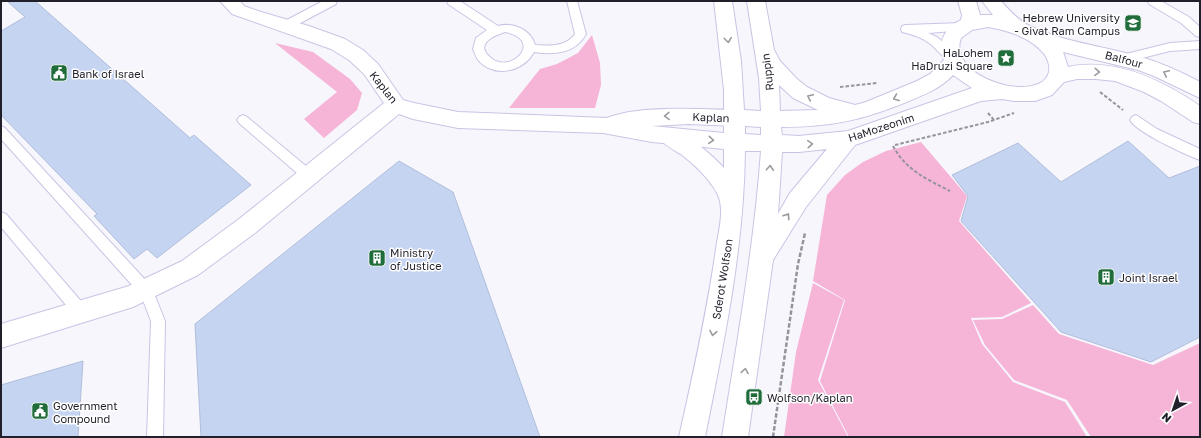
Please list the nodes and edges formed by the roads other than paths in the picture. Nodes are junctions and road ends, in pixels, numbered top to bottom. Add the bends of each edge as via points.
1 (229, 1) edge
2 (332, 1) edge
3 (452, 1) edge
4 (572, 1) edge
5 (724, 1) edge
6 (756, 1) edge
7 (966, 1) edge
8 (991, 1) edge
9 (1153, 1) edge
10 (965, 25) junction
11 (285, 26) junction
12 (1019, 28) junction
13 (496, 30) junction
14 (1200, 32) edge
15 (1043, 40) junction
16 (1200, 45) edge
17 (530, 48) junction
18 (764, 49) junction
19 (1122, 58) junction
20 (953, 59) junction
21 (1058, 76) junction
22 (1001, 92) junction
23 (1200, 92) edge
24 (396, 105) junction
25 (861, 111) junction
26 (1200, 116) edge
27 (734, 118) junction
28 (771, 119) junction
29 (243, 120) dead end
30 (1136, 120) road end
31 (603, 125) junction
32 (1, 132) edge
33 (669, 136) junction
34 (848, 138) junction
35 (734, 142) junction
36 (772, 144) junction
37 (1200, 155) edge
38 (309, 176) junction
39 (732, 203) junction
40 (1, 218) edge
41 (761, 262) junction
42 (146, 291) junction
43 (81, 312) junction
44 (1, 336) edge
45 (692, 436) edge
46 (155, 437) edge
47 (735, 437) edge

1 - 11 street, Kaplan via 238,10
2 - 11 lane
3 - 13 lane
4 - 17 lane via 581,34 577,41 568,47 556,49
5 -> 27 street via 732,71
6 - 18 street, Ruppin
7 - 10 street via 971,15
8 - 12 street
9 - 14 lane
10 - 12 street via 988,21
10 - 20 street via 951,39
10 - 20 lane via 906,29 933,40
11 - 24 street, Kaplan via 338,44 356,55 371,69
12 - 15 street
13 - 17 lane via 504,28 520,32 526,36
13 - 17 lane via 488,33 479,43 478,50 485,61 510,66 522,60
15 - 19 street, Balfour
15 - 21 street via 1057,58 1060,67
16 - 19 lane via 1170,47
25 -> 18 street via 840,109 795,90 772,65
18 - 28 street, Ruppin via 769,78
23 -> 19 street, Balfour via 1161,71
20 - 22 street via 972,78
20 -> 25 street, HaMozeonim via 943,75 931,83
21 - 22 street via 1049,87 1035,93
21 -> 26 street, Balfour via 1082,72 1108,73 1142,82 1175,99
22 - 34 street, HaMozeonim via 971,96
24 - 31 street, Kaplan via 458,120
24 - 38 street
25 - 28 street, HaMozeonim via 824,117
27 - 28 street, Kaplan
27 -> 31 street, Kaplan via 645,117
27 - 35 street, Sderot Wolfson
28 - 36 street, Ruppin
29 - 38 lane
30 - 37 lane via 1153,132
31 - 33 street, Kaplan
32 - 42 lane
33 -> 35 street, Kaplan
33 - 39 street via 687,147 712,169 726,188
36 -> 34 street, HaMozeonim via 799,144
41 -> 34 street via 798,200
35 - 36 street, HaMozeonim
35 - 39 street, Sderot Wolfson
41 -> 36 street
38 - 42 street via 190,268
39 -> 45 street, Sderot Wolfson via 725,267
40 - 43 lane
47 -> 41 street
42 - 43 street
42 - 46 lane via 158,321
43 - 44 street

